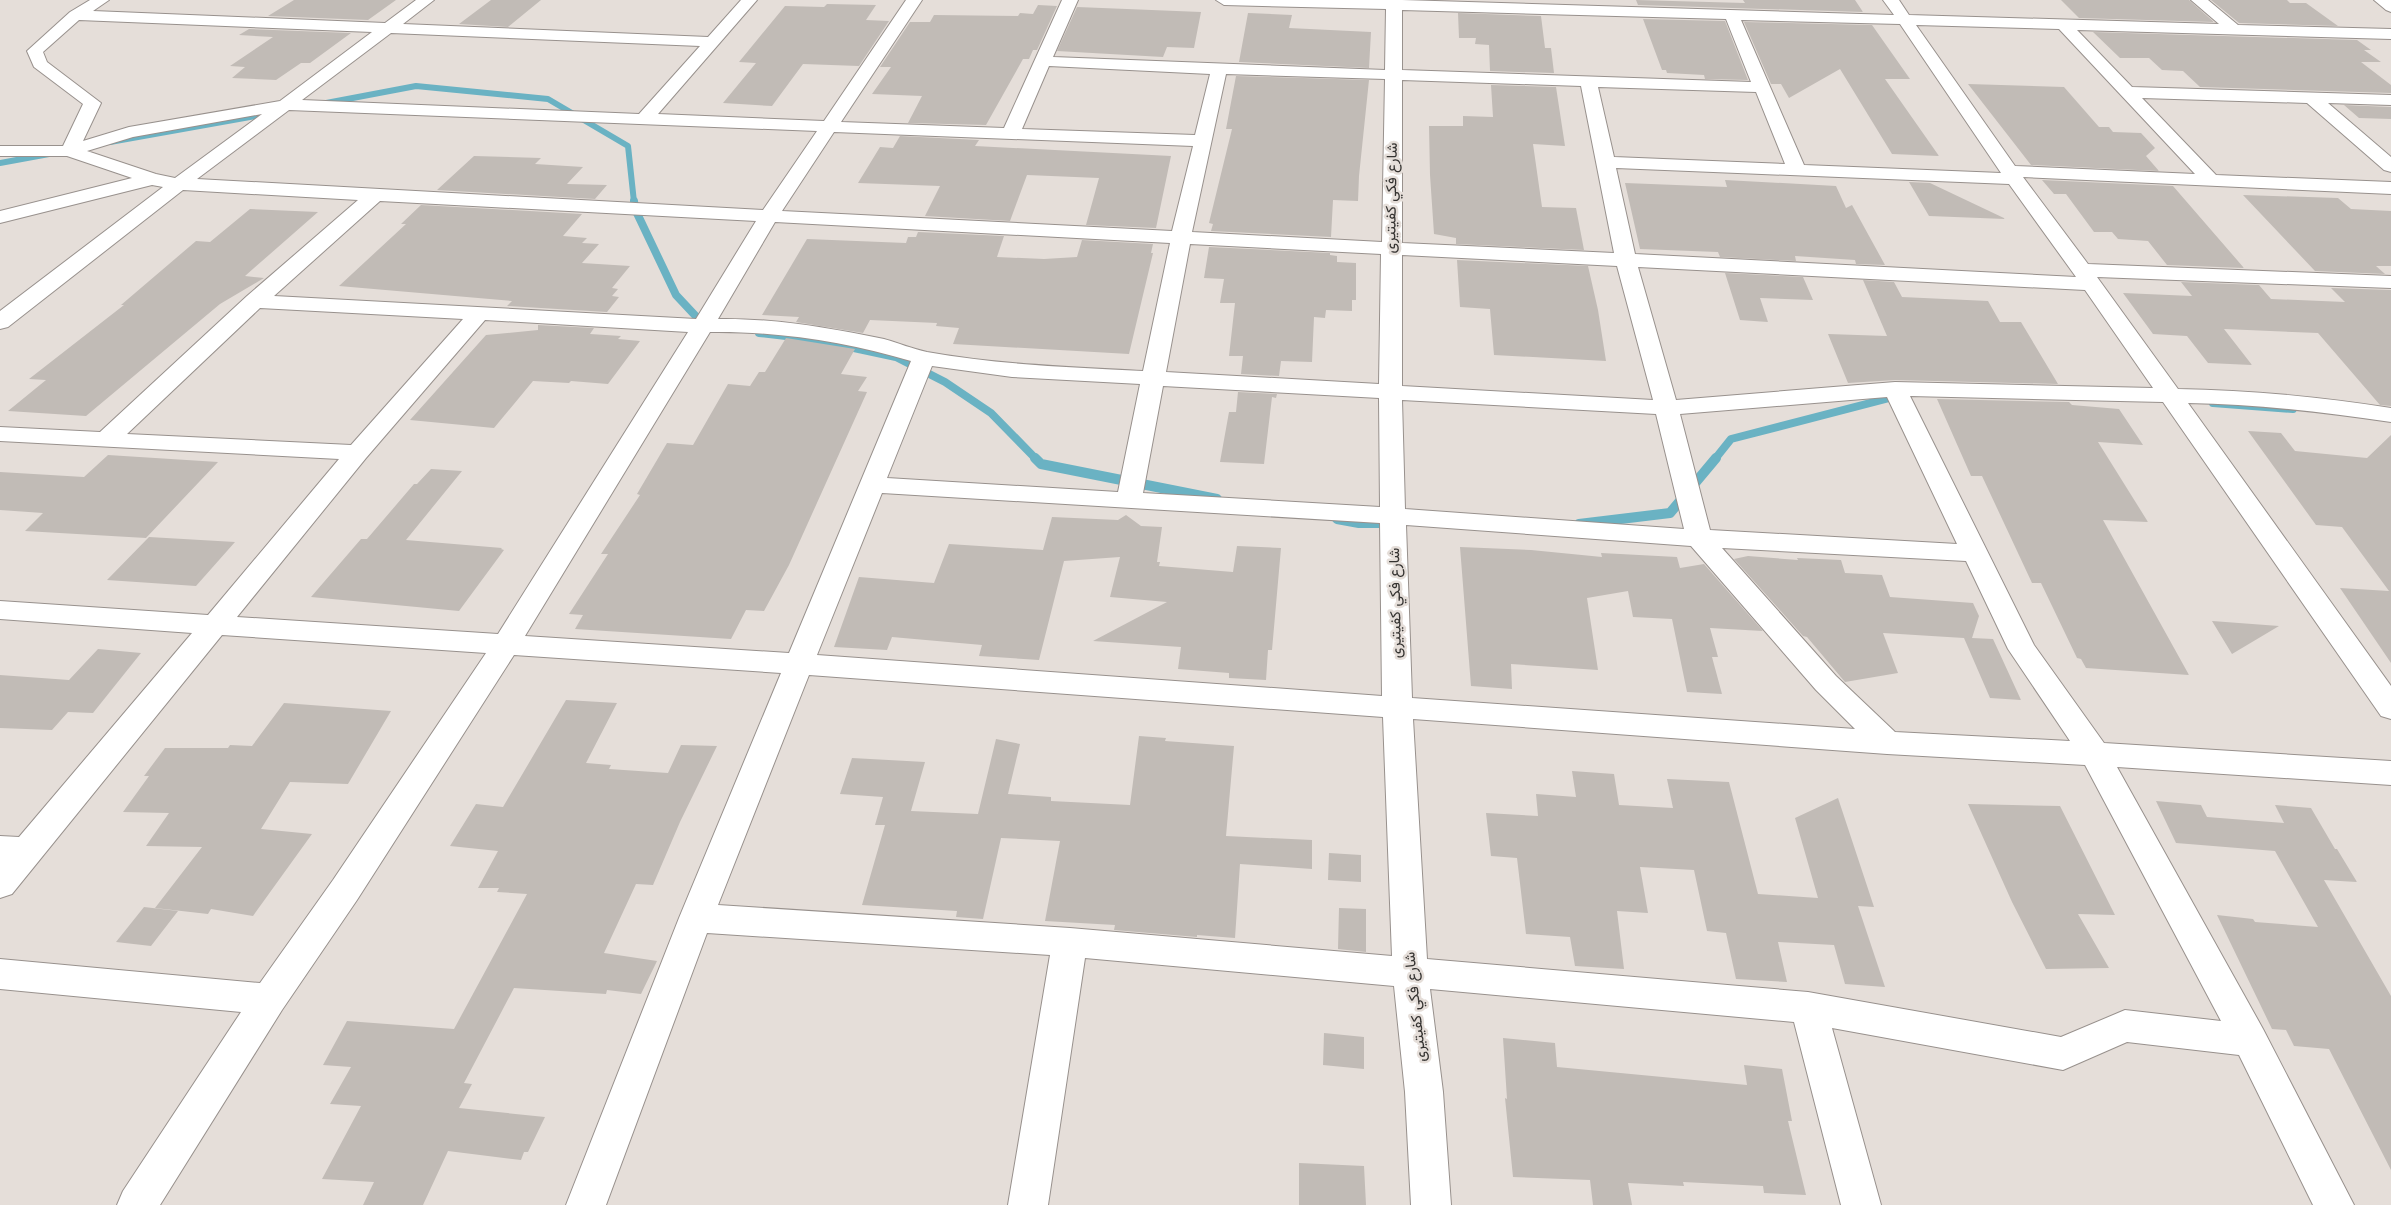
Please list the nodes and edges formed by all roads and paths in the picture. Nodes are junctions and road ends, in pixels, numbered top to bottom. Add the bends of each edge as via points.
1 (102, 0) edge
2 (426, 0) edge
3 (749, 0) edge
4 (914, 0) edge
5 (1070, 0) edge
6 (1224, 0) edge
7 (1244, 0) edge
8 (1891, 0) edge
9 (2199, 0) edge
10 (2382, 0) edge
11 (1394, 3) edge
12 (1558, 5) edge
13 (2391, 6) edge
14 (75, 15) junction
15 (1732, 16) junction
16 (1905, 21) junction
17 (2064, 25) junction
18 (388, 29) junction
19 (2235, 30) junction
20 (2391, 34) edge
21 (712, 42) junction
22 (1044, 61) junction
23 (1219, 69) junction
24 (1393, 75) junction
25 (1589, 82) junction
26 (1762, 87) junction
27 (2126, 92) junction
28 (2312, 98) junction
29 (2391, 100) edge
30 (285, 105) junction
31 (644, 118) junction
32 (828, 126) junction
33 (1011, 133) junction
34 (1202, 141) junction
35 (0, 151) edge
36 (69, 151) junction
37 (1606, 162) junction
38 (2391, 166) edge
39 (1797, 170) junction
40 (2013, 175) junction
41 (152, 179) junction
42 (2211, 180) junction
43 (180, 184) junction
44 (2391, 188) edge
45 (374, 195) junction
46 (768, 217) junction
47 (0, 218) edge
48 (1182, 237) junction
49 (1390, 246) junction
50 (1626, 260) junction
51 (2087, 277) junction
52 (2391, 282) edge
53 (255, 301) junction
54 (479, 314) junction
55 (0, 322) edge
56 (703, 326) junction
57 (924, 358) junction
58 (1152, 378) junction
59 (1895, 389) junction
60 (1390, 391) junction
61 (2171, 396) junction
62 (1667, 408) junction
63 (2391, 415) edge
64 (0, 434) edge
65 (106, 440) junction
66 (357, 453) junction
67 (871, 484) junction
68 (1129, 500) junction
69 (1393, 516) junction
70 (1699, 538) junction
71 (1975, 553) junction
72 (0, 610) edge
73 (216, 624) junction
74 (506, 644) junction
75 (798, 664) junction
76 (1397, 708) junction
77 (2391, 708) edge
78 (1887, 742) junction
79 (2095, 754) junction
80 (2391, 773) edge
81 (14, 850) edge
82 (0, 884) edge
83 (696, 918) junction
84 (1070, 942) junction
85 (0, 974) edge
86 (1410, 974) junction
87 (270, 999) junction
88 (1808, 1008) junction
89 (2250, 1040) junction
90 (137, 1205) edge
91 (586, 1205) edge
92 (1028, 1205) edge
93 (1431, 1205) edge
94 (1861, 1205) edge
95 (2334, 1205) edge

1 - 14 street
2 - 18 street
3 - 21 street
4 - 32 street
5 - 22 street
6 - 7 street
7 - 11 street
8 - 16 street
9 - 19 street
10 - 13 street
11 - 12 street
11 - 24 street, شارع فكي كفيتيرى
12 - 15 street
14 - 18 street
14 - 36 street via 35,51 40,64 92,103
15 - 16 street
15 - 26 street
16 - 17 street
16 - 40 street
17 - 19 street
17 - 27 street
18 - 21 street
18 - 30 street
19 - 20 street
21 - 31 street
22 - 23 street
22 - 33 street
23 - 24 street
23 - 34 street
24 - 25 street
24 - 49 street, شارع فكي كفيتيرى
25 - 26 street
25 - 37 street
26 - 39 street
27 - 28 street
27 - 42 street
28 - 29 street
28 - 38 street
30 - 31 street
30 - 36 street via 129,132
30 - 43 street
31 - 32 street
32 - 33 street
32 - 46 street
33 - 34 street
34 - 48 street
35 - 36 street
36 - 41 street
37 - 39 street
37 - 50 street
39 - 40 street
40 - 42 street
40 - 51 street
41 - 43 street
41 - 47 street
42 - 44 street
43 - 45 street
43 - 55 street
45 - 46 street
45 - 53 street
46 - 48 street
46 - 56 street
48 - 49 street
48 - 58 street
49 - 50 street
49 - 60 street, شارع فكي كفيتيرى
50 - 51 street
50 - 62 street
51 - 52 street
51 - 61 street
53 - 54 street
53 - 65 street
54 - 56 street
54 - 66 street
56 - 57 street via 785,329 867,343
56 - 74 street
57 - 58 street via 1012,370
57 - 67 street
58 - 60 street
58 - 68 street
59 - 61 street
59 - 62 street
59 - 71 street
60 - 62 street
60 - 69 street, شارع فكي كفيتيرى
61 - 63 street via 2277,399
61 - 77 street
62 - 70 street
64 - 65 street
65 - 66 street
66 - 73 street
67 - 68 street
67 - 75 street
68 - 69 street
69 - 70 street
69 - 76 street, شارع فكي كفيتيرى
70 - 71 street
70 - 78 street via 1826,683
71 - 79 street via 2022,649
72 - 73 street
73 - 74 street
73 - 81 street
74 - 75 street
74 - 87 street
75 - 76 street
75 - 83 street
76 - 78 street
76 - 86 street, شارع فكي كفيتيرى
78 - 79 street
79 - 80 street
79 - 89 street
81 - 82 street
83 - 84 street
83 - 91 street
84 - 86 street
84 - 92 street
85 - 87 street
86 - 88 street
86 - 93 street, شارع فكي كفيتيرى via 1424,1092
87 - 90 street
88 - 89 street via 2063,1054 2125,1026
88 - 94 street
89 - 95 street

